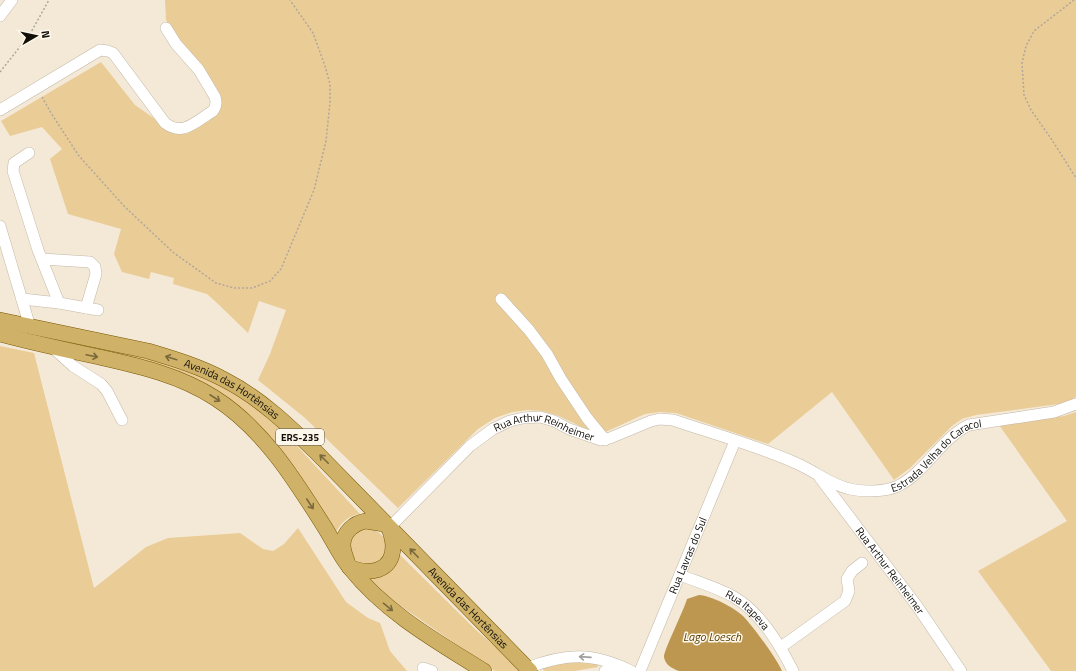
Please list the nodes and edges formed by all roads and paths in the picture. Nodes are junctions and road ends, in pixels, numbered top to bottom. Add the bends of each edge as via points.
1 (12, 0) edge
2 (48, 0) edge
3 (290, 0) edge
4 (1074, 0) edge
5 (0, 16) edge
6 (166, 28) dead end
7 (0, 72) edge
8 (37, 88) junction
9 (0, 110) edge
10 (29, 153) dead end
11 (1076, 178) edge
12 (0, 226) edge
13 (42, 259) junction
14 (22, 299) junction
15 (501, 299) dead end
16 (59, 303) junction
17 (86, 308) junction
18 (98, 310) dead end
19 (0, 320) edge
20 (30, 327) junction
21 (0, 329) edge
22 (0, 334) edge
23 (51, 347) junction
24 (1076, 404) edge
25 (122, 420) dead end
26 (605, 440) junction
27 (735, 441) junction
28 (799, 464) joint
29 (816, 473) junction
30 (389, 528) junction
31 (862, 563) dead end
32 (349, 567) junction
33 (680, 575) junction
34 (781, 647) junction
35 (528, 669) edge
36 (627, 669) edge
37 (484, 671) edge
38 (605, 671) edge
39 (640, 671) edge
40 (793, 671) edge
41 (961, 671) edge

1 - 5 street
2 - 7 path via 30,34
3 - 8 path via 313,33 320,48 330,84 330,102 326,142 314,190 281,269 270,282 252,288 234,288 216,283 174,253 124,206 79,156
4 - 11 path via 1034,31 1026,46 1022,63 1024,94 1031,110
6 - 8 street via 176,44 199,70 216,102 213,112 185,128 175,129 165,123 113,53 108,51 100,50
8 - 9 street
10 - 13 street via 14,163 13,171
12 - 14 street
13 - 16 street
13 - 17 street via 90,262 95,267 96,274
14 - 16 street
14 - 20 street
15 - 26 street via 547,354 587,418
16 - 17 street
17 - 18 street
19 - 20 main road, Avenida das Hortênsias / ERS-235
20 - 21 main road via 25,333
30 -> 20 main road, Avenida das Hortênsias / ERS-235 via 286,423 226,381 201,368 148,351
22 - 23 main road, Avenida das Hortênsias / ERS-235
23 - 25 street via 73,366 101,384
23 -> 32 main road, Avenida das Hortênsias / ERS-235 via 144,367 198,387 216,398 249,425 271,448
24 - 29 street, Estrada Velha do Caracol via 1054,412 969,425 960,429 919,470 892,488 852,490 836,485
26 - 27 street, Rua Arthur Reinheimer via 660,418
26 - 30 street, Rua Arthur Reinheimer via 540,418 510,421 493,429 470,446
27 - 28 street, Rua Arthur Reinheimer
27 - 33 street, Rua Lavras do Sul
28 - 29 street, Estrada Velha do Caracol
29 - 41 street, Rua Arthur Reinheimer via 917,606
30 - 32 main road via 393,546 390,560 385,566 372,571
30 - 32 main road via 384,524 366,521 359,522 349,529 343,545
35 -> 30 main road, Avenida das Hortênsias / ERS-235
31 - 34 street via 847,579 849,591 844,601
32 -> 37 main road, Avenida das Hortênsias / ERS-235 via 374,595 400,617
33 - 34 street, Rua Itapeva via 736,598 750,610
33 - 39 street, Rua Lavras do Sul
34 - 40 street, Rua Itapeva
36 -> 35 street via 590,657 576,656 547,660
36 - 38 street

